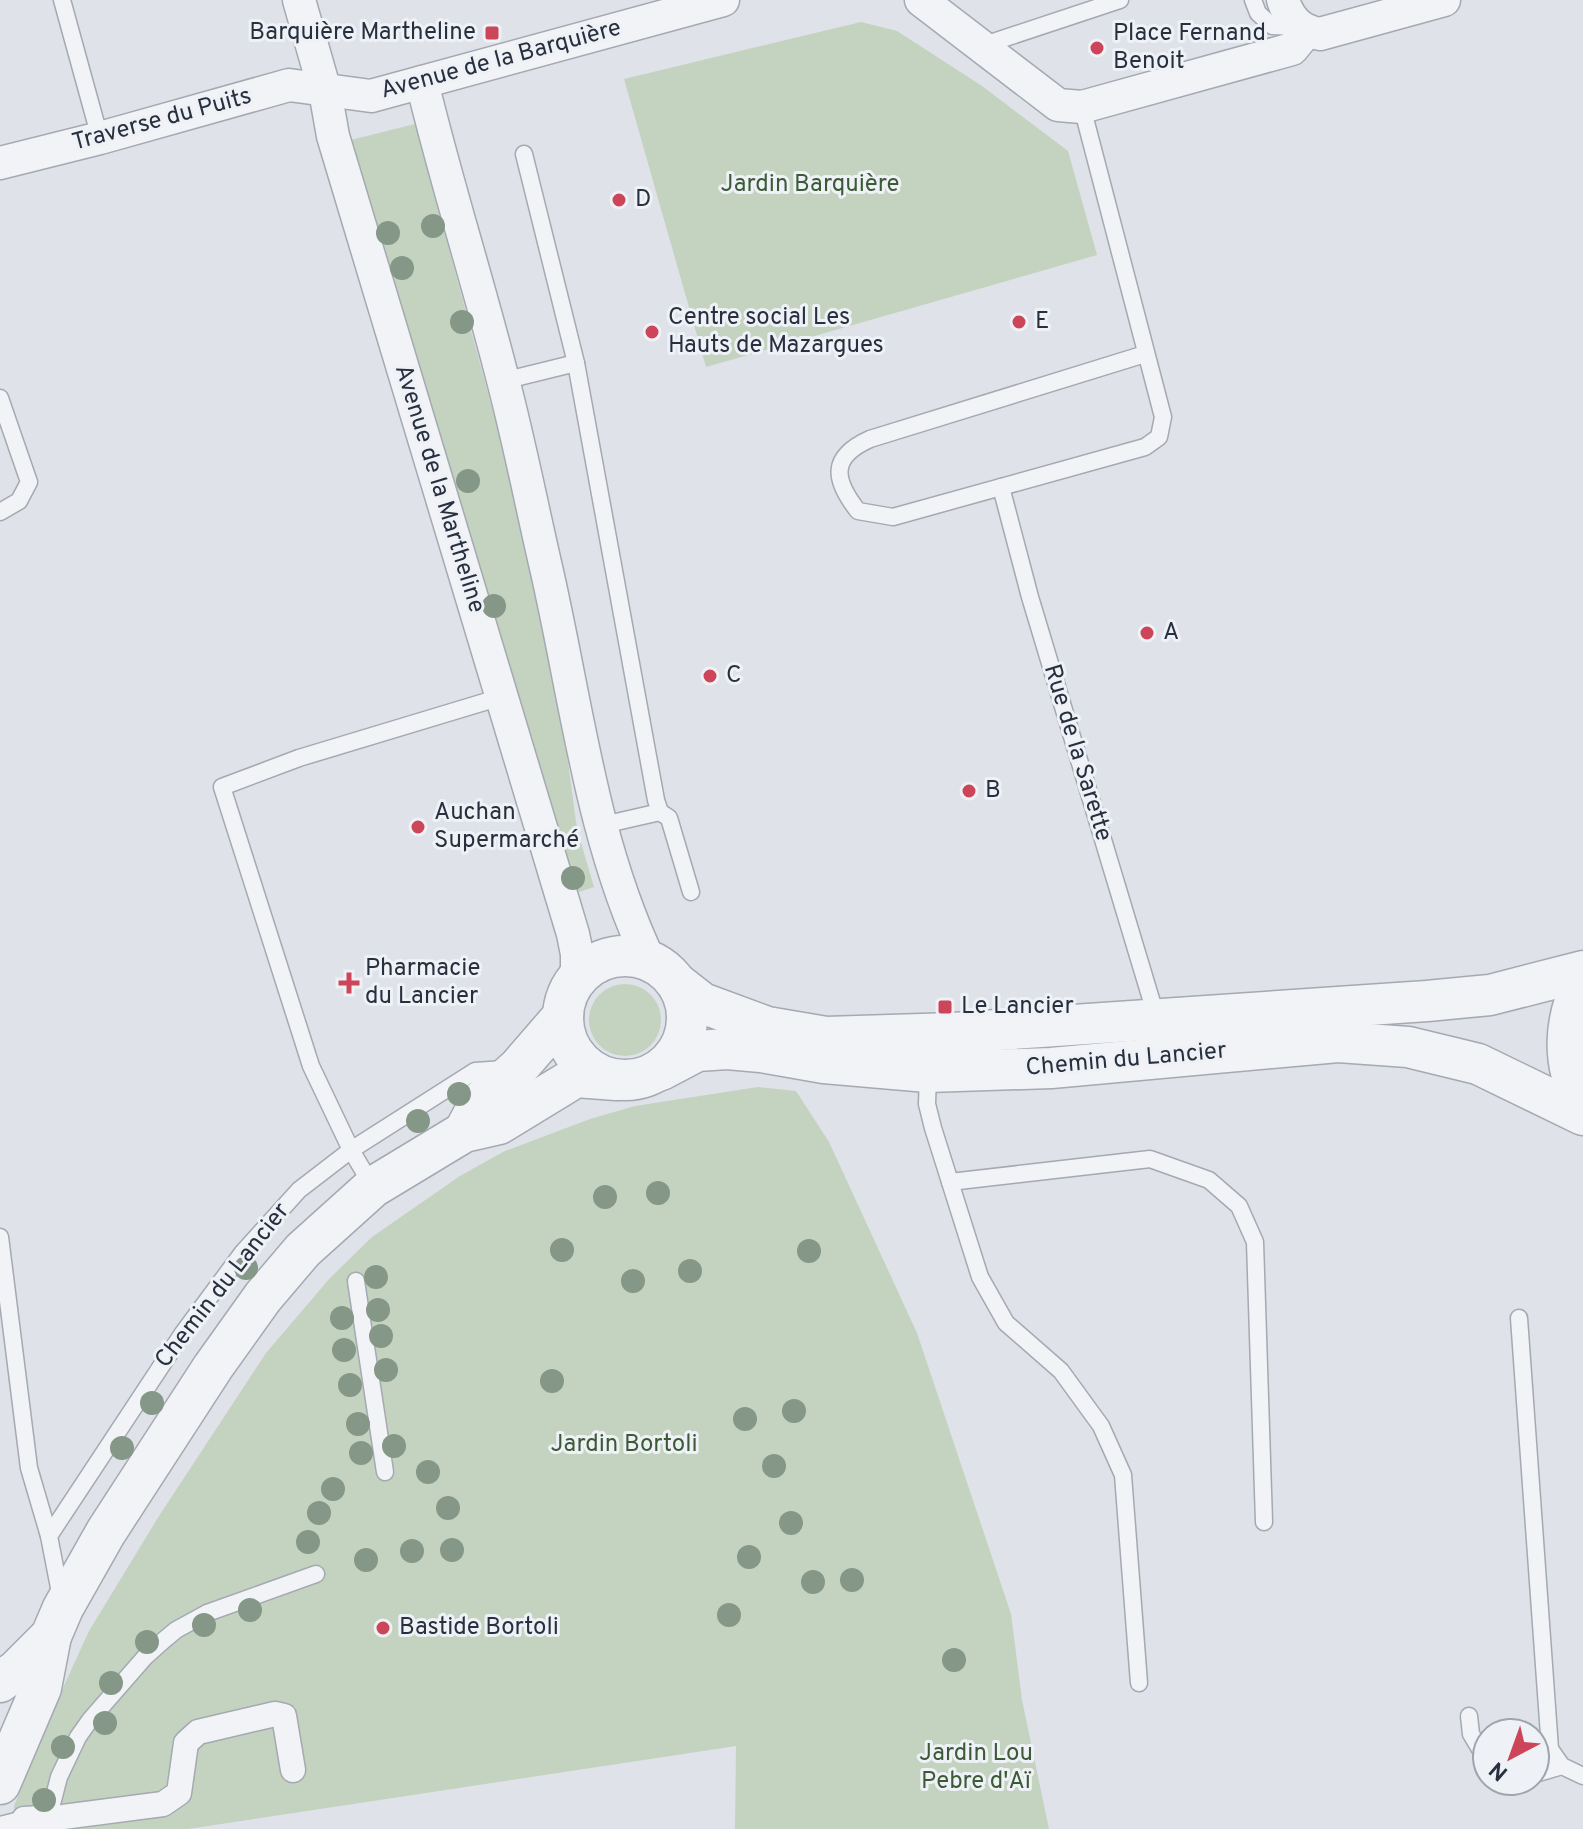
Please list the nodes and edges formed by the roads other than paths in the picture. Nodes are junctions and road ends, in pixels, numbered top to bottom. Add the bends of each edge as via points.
1 (62, 0) edge
2 (299, 0) edge
3 (723, 0) edge
4 (921, 0) edge
5 (1120, 0) edge
6 (1253, 0) edge
7 (1283, 0) edge
8 (1444, 0) edge
9 (1303, 29) junction
10 (979, 47) junction
11 (422, 82) junction
12 (325, 91) junction
13 (1082, 107) junction
14 (100, 138) junction
15 (524, 154) dead end
16 (0, 163) edge
17 (1145, 354) junction
18 (576, 363) junction
19 (503, 381) junction
20 (0, 398) edge
21 (1001, 487) junction
22 (0, 512) edge
23 (501, 697) junction
24 (660, 812) junction
25 (603, 825) junction
26 (691, 892) dead end
27 (1583, 971) edge
28 (664, 973) junction
29 (577, 977) junction
30 (1583, 981) edge
31 (563, 1016) junction
32 (1157, 1019) junction
33 (518, 1068) junction
34 (661, 1070) junction
35 (928, 1072) junction
36 (616, 1080) junction
37 (1583, 1102) edge
38 (1583, 1115) edge
39 (464, 1132) junction
40 (351, 1150) junction
41 (950, 1182) junction
42 (373, 1187) junction
43 (0, 1237) edge
44 (356, 1281) dead end
45 (1519, 1318) dead end
46 (385, 1472) dead end
47 (1264, 1522) dead end
48 (49, 1536) junction
49 (316, 1574) dead end
50 (57, 1622) junction
51 (0, 1682) edge
52 (1139, 1683) dead end
53 (1469, 1716) dead end
54 (1471, 1734) edge
55 (1562, 1766) junction
56 (1551, 1769) edge
57 (293, 1770) dead end
58 (1583, 1776) edge
59 (0, 1784) edge
60 (12, 1822) edge

1 - 14 lane
2 - 12 street, Avenue de la Martheline
3 - 11 street, Avenue de la Barquière
4 - 10 street
5 - 10 lane
6 - 9 lane via 1272,26
7 - 9 street
8 - 9 street via 1320,34
9 - 13 street via 1292,49
10 - 13 street via 1058,105
11 - 12 street, Avenue de la Barquière via 371,96
11 - 19 street
12 - 14 street, Traverse du Puits via 289,85
12 - 23 street, Avenue de la Martheline via 333,136
13 - 17 lane
14 - 16 street, Traverse du Puits
15 - 18 lane
17 - 21 lane via 1163,417 1159,437 1145,447
17 - 21 lane via 870,439 842,458 839,475 858,511 893,517
18 - 19 lane
18 - 24 lane
19 - 25 street
20 - 22 lane via 29,482 19,501
21 - 32 lane, Rue de la Sarette
23 - 29 street, Avenue de la Martheline via 573,934
23 - 40 lane via 222,787 311,1066
24 - 25 lane
24 - 26 lane via 669,818
25 - 28 street via 628,916
27 - 32 street, Chemin du Lancier via 1490,995
28 - 29 street via 630,956 592,964
28 - 32 street, Chemin du Lancier via 702,1003 767,1027 826,1037
28 - 34 street via 687,1008 687,1031
29 - 31 street
30 - 37 street via 1571,1006 1566,1046 1573,1085
31 - 33 street, Chemin du Lancier
31 - 36 street via 565,1034 583,1065
33 - 39 street, Chemin du Lancier via 480,1102
33 - 40 lane, Chemin du Lancier via 475,1071
34 - 35 street, Chemin du Lancier via 697,1051 727,1049
34 - 36 street via 637,1080
35 - 38 street, Chemin du Lancier via 1051,1068 1338,1042 1408,1047 1478,1064
35 - 41 lane via 927,1104
36 - 39 street, Chemin du Lancier via 576,1077 499,1124
39 - 42 street, Chemin du Lancier
40 - 42 lane
40 - 48 lane, Chemin du Lancier via 299,1190 243,1252
41 - 47 lane via 1150,1159 1209,1180 1239,1206 1255,1242
41 - 52 lane via 980,1277 1006,1323 1061,1371 1101,1426 1123,1475
42 - 50 street, Chemin du Lancier via 303,1250 263,1297 106,1532
43 - 48 lane via 29,1468
44 - 46 lane
45 - 55 lane via 1550,1749
48 - 50 lane, Chemin du Lancier
49 - 60 lane via 207,1613 176,1630 145,1657 78,1737 51,1808
50 - 51 street, Chemin du Lancier via 17,1670
50 - 59 street, Chemin du Lancier via 41,1688
53 - 54 lane
55 - 56 lane
55 - 58 lane
57 - 60 street via 284,1716 275,1714 198,1732 186,1743 179,1793 163,1804

